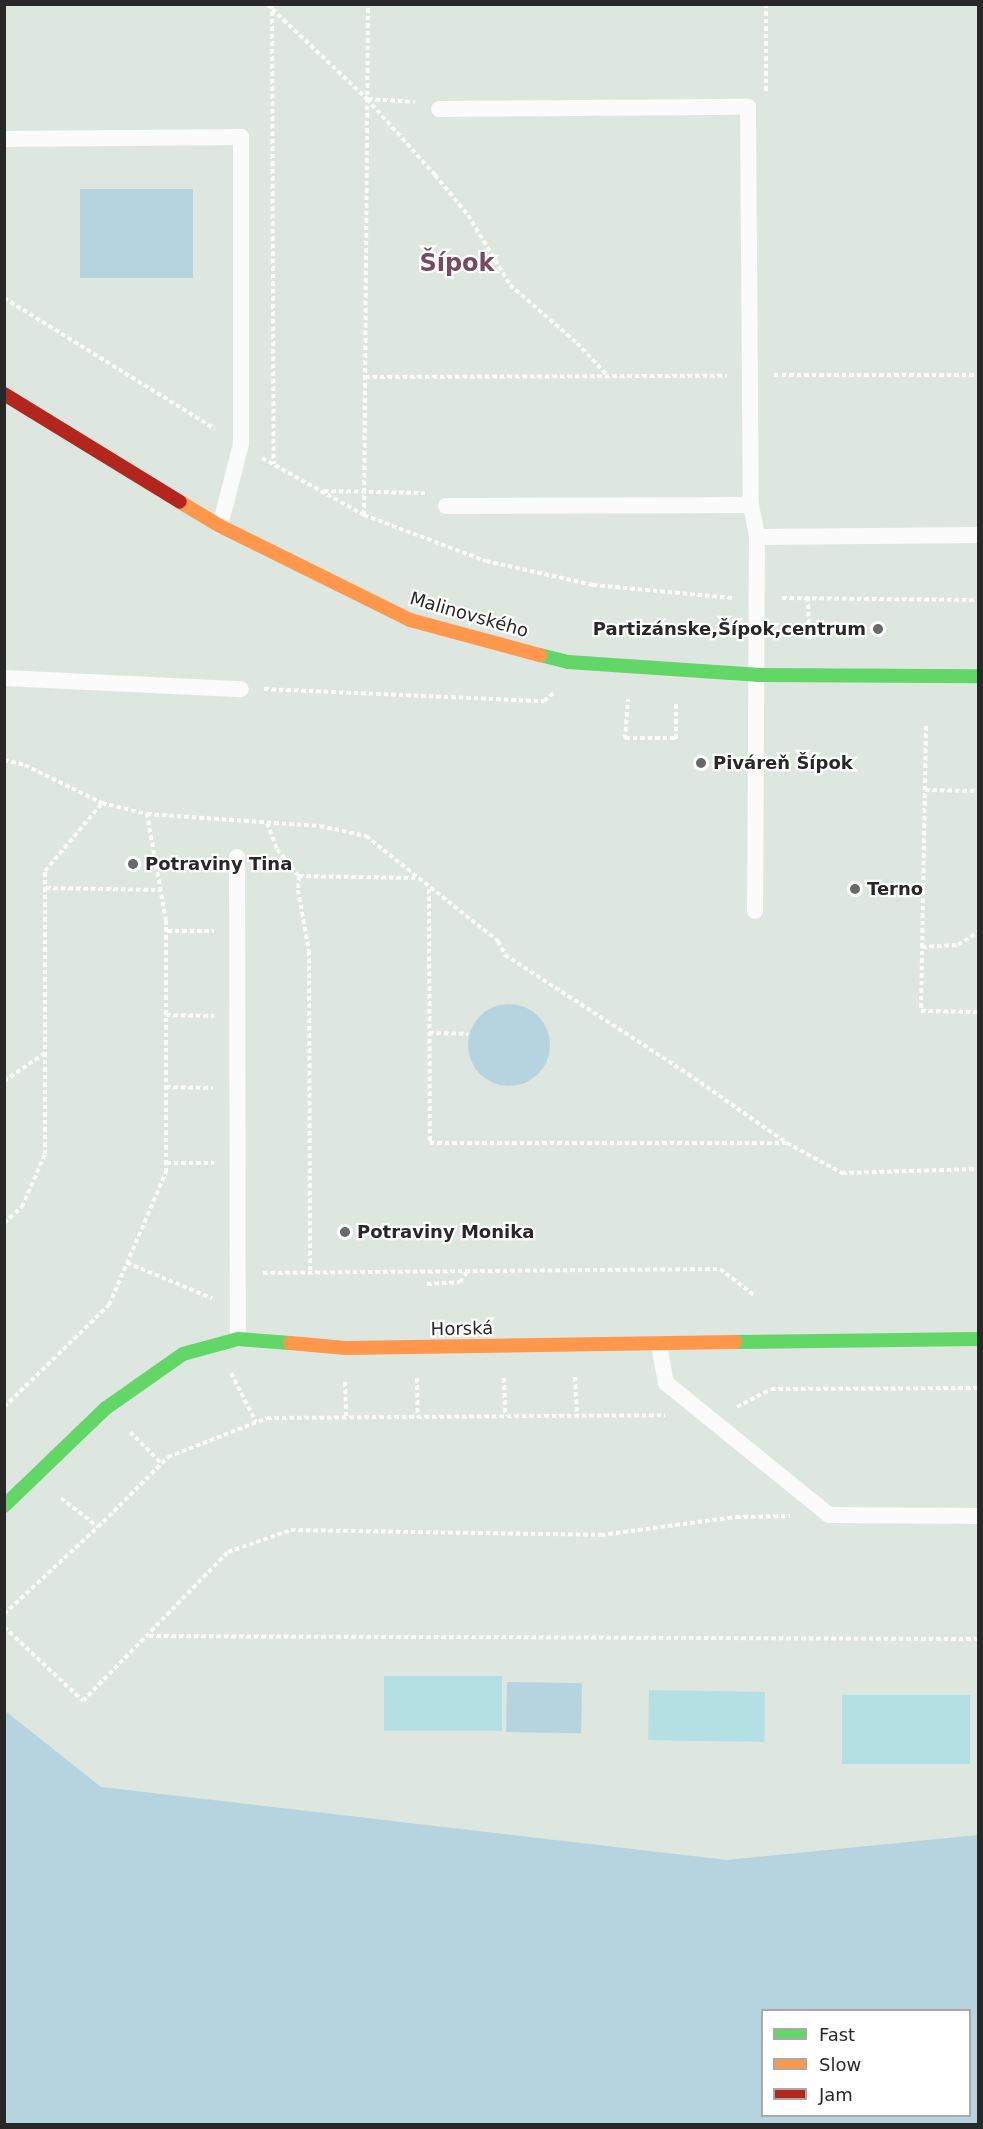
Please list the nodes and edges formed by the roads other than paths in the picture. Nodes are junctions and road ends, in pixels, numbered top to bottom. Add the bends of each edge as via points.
1 (440, 109) dead end
2 (4, 139) edge
3 (4, 394) edge
4 (751, 505) junction
5 (446, 506) road end
6 (220, 526) junction
7 (978, 535) edge
8 (757, 537) junction
9 (757, 675) junction
10 (978, 676) edge
11 (4, 678) edge
12 (240, 688) road end
13 (237, 857) dead end
14 (755, 911) dead end
15 (238, 1339) junction
16 (978, 1339) edge
17 (659, 1344) junction
18 (4, 1506) edge
19 (976, 1513) edge

1 - 4 lane via 748,107
2 - 6 lane via 241,137 241,444
3 - 6 street, Malinovského
4 - 5 lane
4 - 8 lane
6 - 9 street, Malinovského via 410,620 568,662
7 - 8 lane
8 - 9 lane
9 - 10 street, Malinovského
9 - 14 lane
11 - 12 lane
13 - 15 lane
15 - 17 street, Horská via 346,1348
15 - 18 street, Horská via 183,1354 106,1408
16 - 17 street, Horská
17 - 19 lane via 666,1383 829,1515

